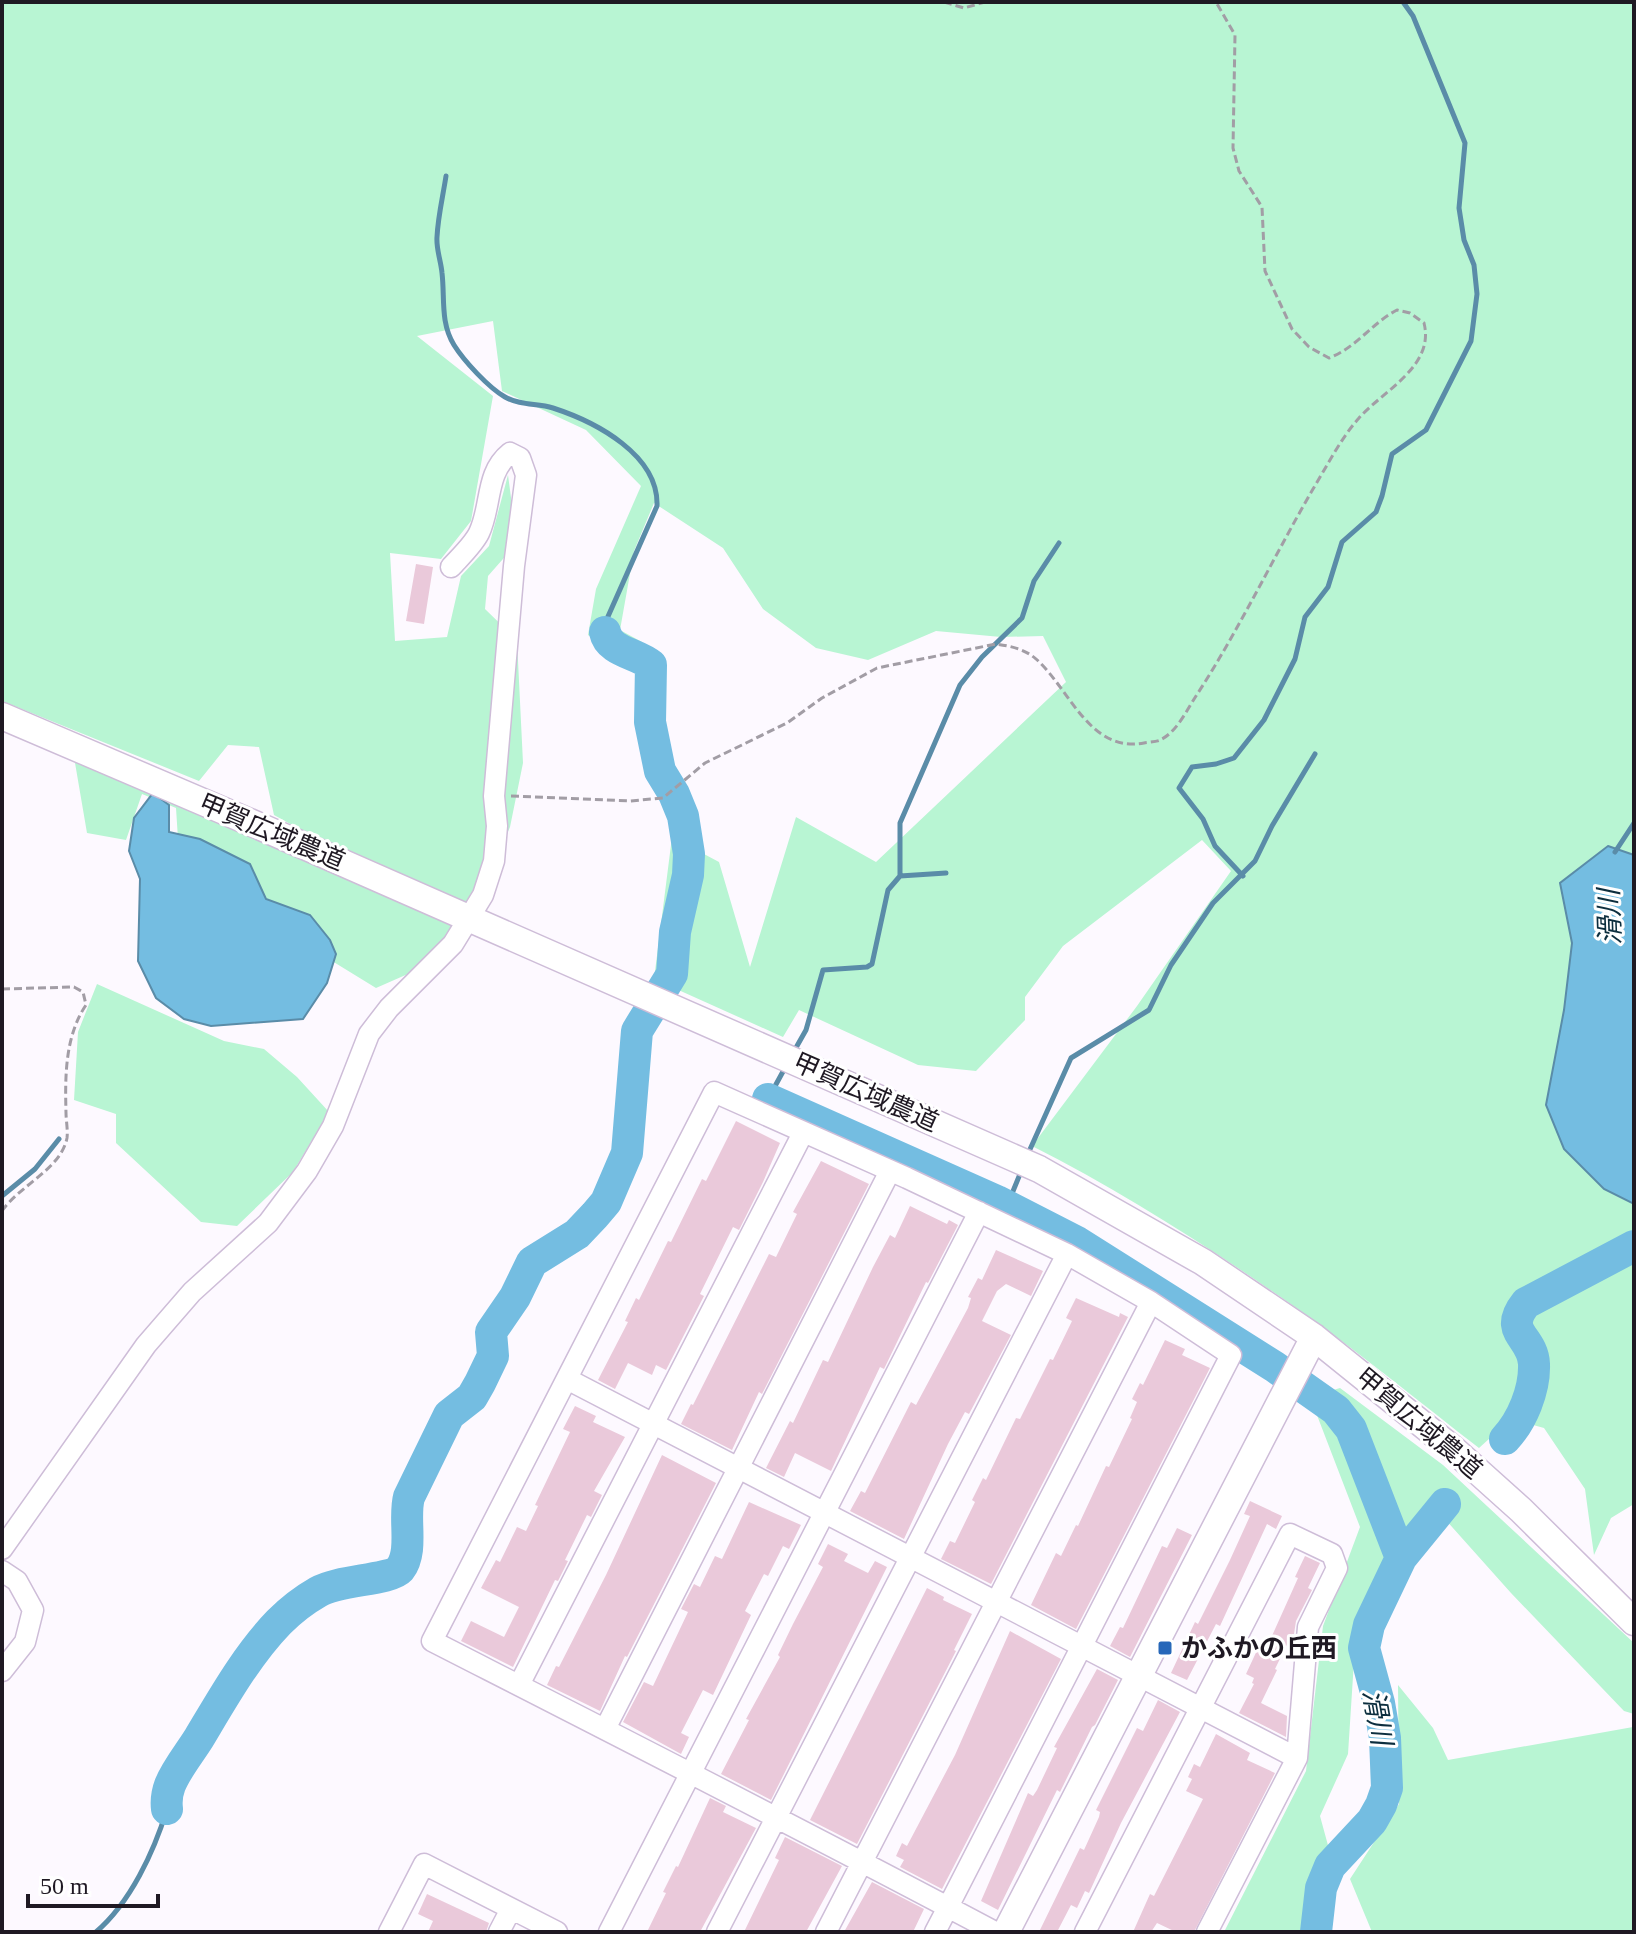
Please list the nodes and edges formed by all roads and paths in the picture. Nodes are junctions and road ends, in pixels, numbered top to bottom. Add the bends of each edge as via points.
1 (944, 2) edge
2 (985, 2) edge
3 (1216, 2) edge
4 (451, 567) dead end
5 (2, 716) edge
6 (494, 796) junction
7 (471, 918) junction
8 (2, 989) edge
9 (803, 1133) junction
10 (890, 1171) junction
11 (2, 1211) edge
12 (979, 1212) junction
13 (1067, 1254) junction
14 (1151, 1302) junction
15 (1314, 1337) junction
16 (567, 1379) junction
17 (653, 1423) junction
18 (738, 1469) junction
19 (824, 1513) junction
20 (2, 1549) edge
21 (911, 1557) junction
22 (2, 1571) edge
23 (996, 1601) junction
24 (1634, 1622) edge
25 (1082, 1646) junction
26 (2, 1671) edge
27 (1139, 1676) junction
28 (519, 1685) junction
29 (1200, 1708) junction
30 (605, 1729) junction
31 (1297, 1758) junction
32 (691, 1773) junction
33 (776, 1818) junction
34 (861, 1862) junction
35 (948, 1907) junction
36 (511, 1909) junction
37 (389, 1932) edge
38 (499, 1932) edge
39 (557, 1932) edge
40 (609, 1932) edge
41 (717, 1932) edge
42 (826, 1932) edge
43 (935, 1932) edge
44 (995, 1932) edge
45 (1006, 1932) edge
46 (1085, 1932) edge
47 (1207, 1932) edge

1 - 2 path via 964,8
3 - 6 path via 1235,35 1233,148 1239,171 1262,207 1265,271 1292,329 1329,358 1344,353 1397,310 1424,323 1427,336 1412,369 1358,419 1327,466 1225,652 1180,720 1162,739 1113,742 1095,730 1034,657 996,644 877,668 787,723 705,763 663,798
4 - 6 street via 479,533 500,461 510,453 520,458 526,475
5 - 7 street, 甲賀広域農道
6 - 7 street via 494,861
7 - 15 street, 甲賀広域農道 via 1039,1169 1203,1262
7 - 20 street via 369,1034 333,1126 276,1213 192,1292 146,1345
8 - 11 path via 74,987 83,992 86,1005 77,1019 67,1062 67,1138 58,1158
9 - 10 street
9 - 16 street via 714,1092
9 - 17 street
10 - 12 street
10 - 18 street
12 - 13 street
12 - 19 street
13 - 14 street
13 - 21 street
14 - 23 street
14 - 25 street via 1231,1355
15 - 24 street, 甲賀広域農道 via 1453,1449
15 - 27 street
16 - 17 street
16 - 28 street via 432,1641
17 - 18 street
17 - 28 street
18 - 19 street
18 - 30 street
19 - 21 street
19 - 32 street
21 - 23 street
21 - 33 street
22 - 26 street via 17,1581 33,1610 25,1642
23 - 25 street
23 - 34 street
25 - 27 street
25 - 35 street
27 - 29 street
27 - 45 street
28 - 30 street
29 - 31 street
29 - 31 street via 1290,1534 1332,1554 1337,1568 1308,1627
29 - 46 street
30 - 32 street
31 - 47 street
32 - 33 street
32 - 40 street
33 - 34 street
33 - 41 street
34 - 35 street
34 - 42 street
35 - 43 street
35 - 44 street
36 - 37 street via 424,1864
36 - 38 street
36 - 39 street

